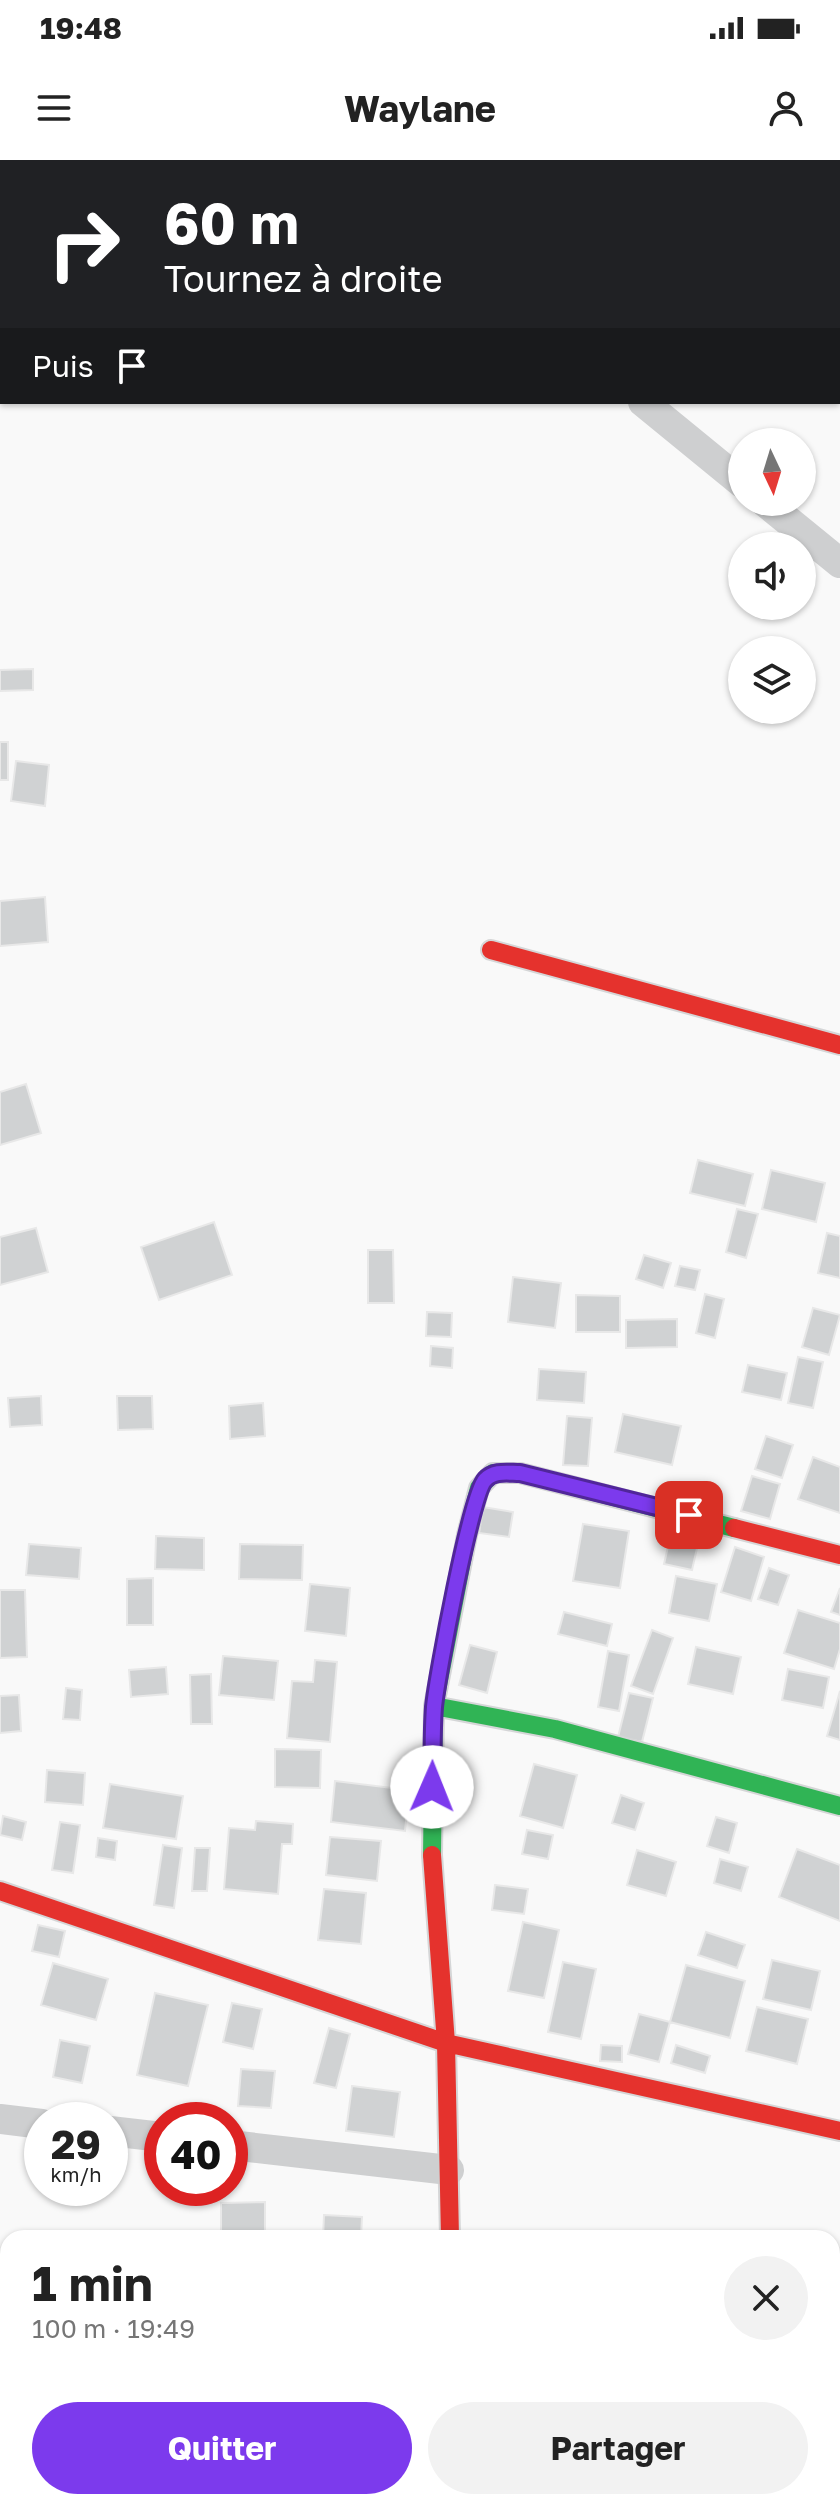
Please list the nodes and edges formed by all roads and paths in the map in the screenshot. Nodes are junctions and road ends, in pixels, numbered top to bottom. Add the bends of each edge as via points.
1 (645, 404) edge
2 (728, 472) edge
3 (782, 516) edge
4 (840, 563) edge
5 (491, 950) dead end
6 (840, 1045) edge
7 (840, 1555) edge
8 (434, 1706) junction
9 (840, 1806) edge
10 (0, 1891) edge
11 (446, 2043) junction
12 (0, 2119) edge
13 (24, 2122) edge
14 (840, 2131) edge
15 (248, 2147) edge
16 (449, 2170) junction
17 (450, 2230) edge

1 - 2 street
3 - 4 street
5 - 6 street
7 - 8 street via 520,1473 493,1473 479,1488 470,1523
8 - 9 street via 555,1729
8 - 11 street via 431,1841
10 - 11 street
11 - 14 street
11 - 16 street
12 - 13 street
15 - 16 street
16 - 17 street

